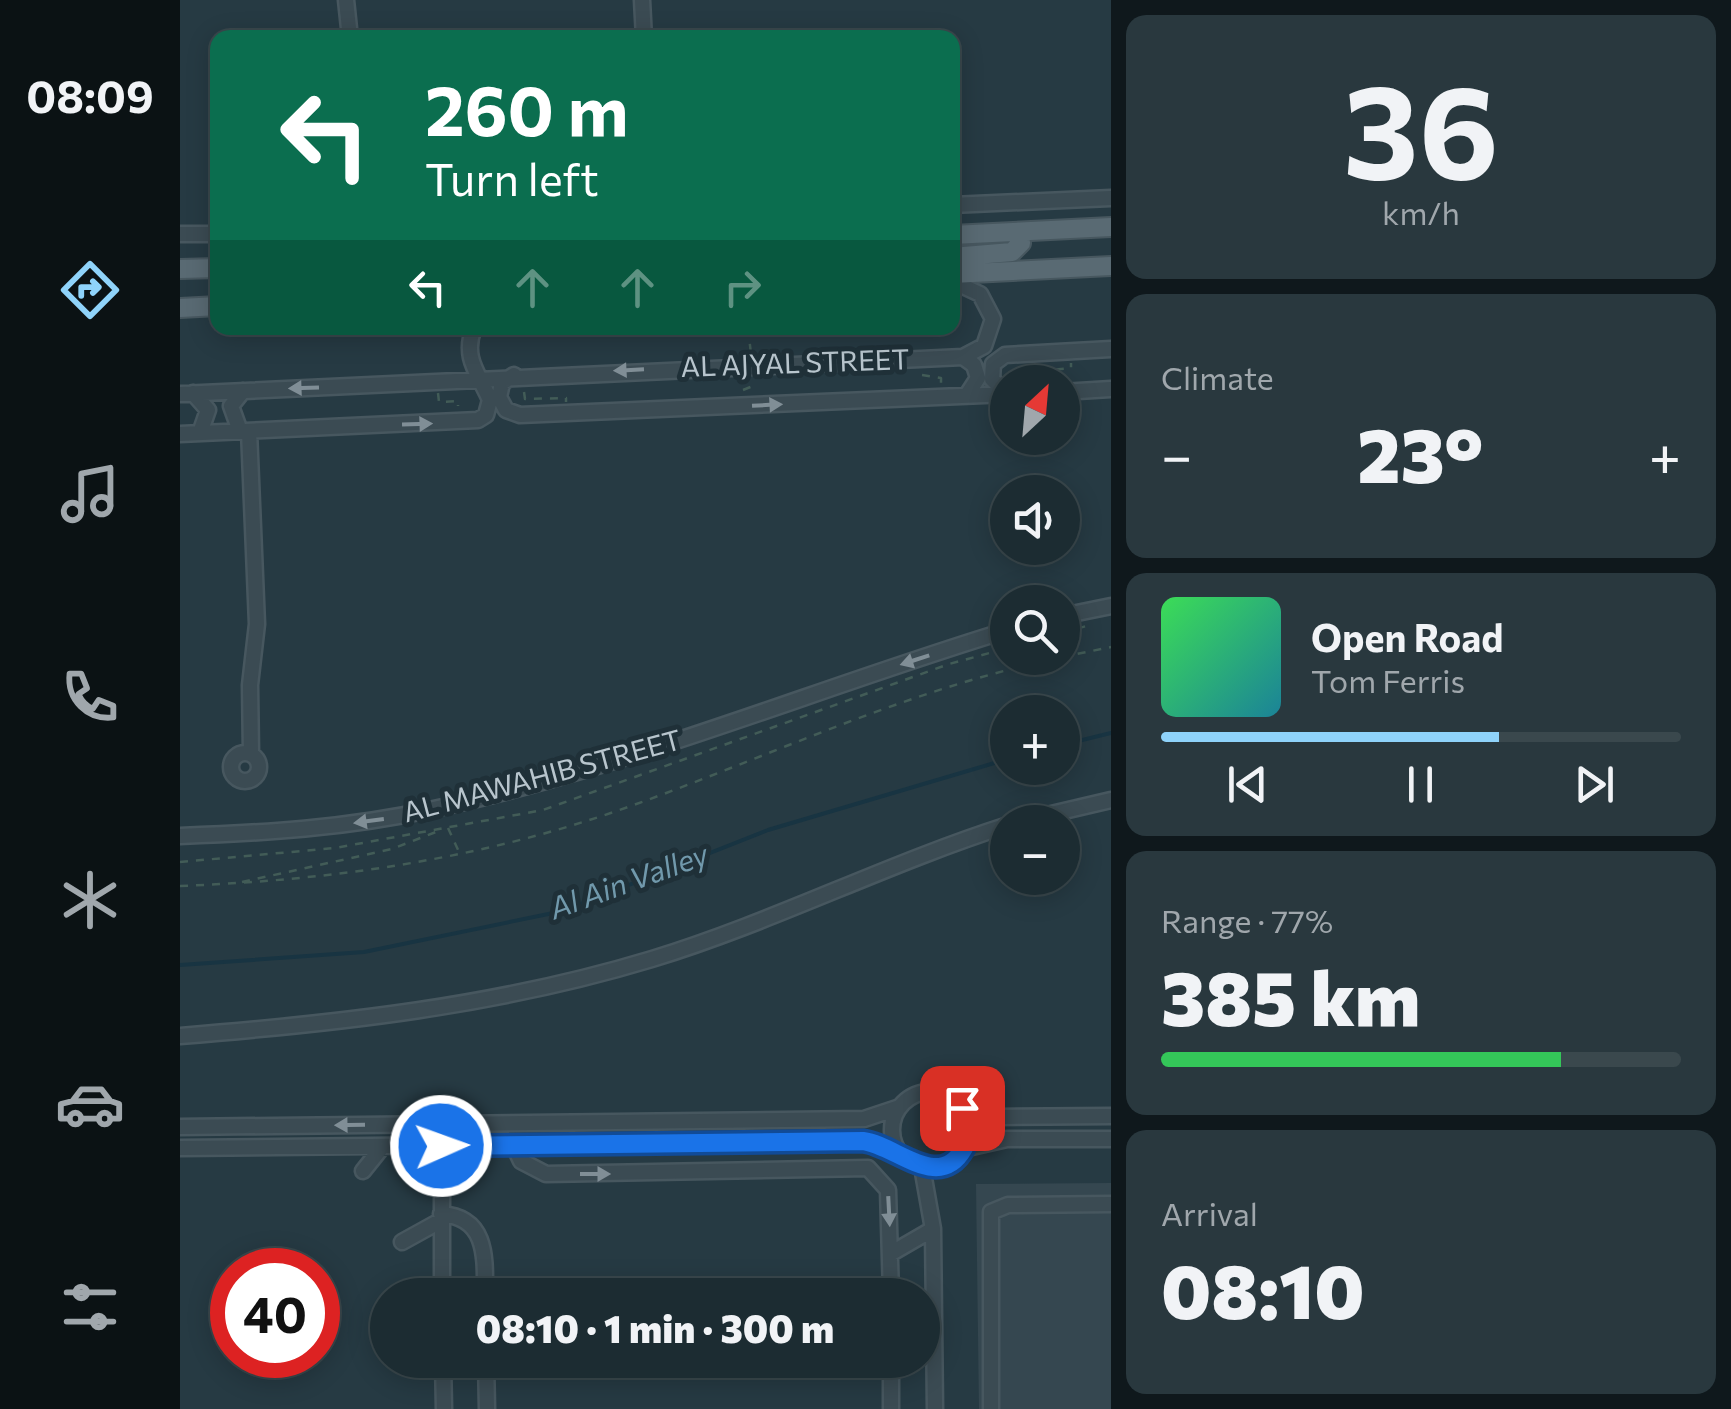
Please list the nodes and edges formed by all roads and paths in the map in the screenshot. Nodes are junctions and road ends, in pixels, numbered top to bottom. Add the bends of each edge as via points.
1 (346, 0) edge
2 (642, 0) edge
3 (349, 30) edge
4 (644, 30) edge
5 (1111, 198) edge
6 (960, 205) edge
7 (1111, 227) edge
8 (1019, 232) junction
9 (180, 234) edge
10 (210, 234) edge
11 (960, 235) edge
12 (960, 256) edge
13 (1111, 266) edge
14 (210, 268) edge
15 (180, 270) edge
16 (960, 276) edge
17 (960, 282) edge
18 (210, 306) edge
19 (180, 308) edge
20 (473, 335) edge
21 (749, 335) edge
22 (1111, 349) edge
23 (1070, 351) junction
24 (963, 356) junction
25 (922, 358) junction
26 (752, 364) junction
27 (996, 365) edge
28 (1071, 365) edge
29 (519, 375) junction
30 (476, 380) junction
31 (438, 383) junction
32 (1111, 389) edge
33 (244, 391) junction
34 (1080, 391) edge
35 (186, 394) edge
36 (990, 394) edge
37 (967, 395) junction
38 (941, 396) junction
39 (744, 406) junction
40 (567, 414) junction
41 (458, 422) junction
42 (244, 431) junction
43 (180, 434) edge
44 (200, 434) junction
45 (1111, 606) edge
46 (1080, 612) edge
47 (1095, 624) dead end
48 (1080, 628) edge
49 (990, 636) edge
50 (1111, 646) edge
51 (1080, 653) edge
52 (996, 675) edge
53 (251, 754) dead end
54 (1111, 800) edge
55 (1080, 807) edge
56 (990, 832) edge
57 (180, 836) edge
58 (459, 854) junction
59 (231, 884) junction
60 (180, 886) edge
61 (180, 1036) edge
62 (900, 1107) junction
63 (962, 1108) junction
64 (1111, 1116) edge
65 (180, 1127) edge
66 (1111, 1139) edge
67 (785, 1142) junction
68 (513, 1144) junction
69 (462, 1145) junction
70 (383, 1146) junction
71 (418, 1146) junction
72 (180, 1148) edge
73 (963, 1149) junction
74 (899, 1152) junction
75 (922, 1167) junction
76 (442, 1170) junction
77 (363, 1171) dead end
78 (766, 1171) junction
79 (1111, 1204) edge
80 (440, 1218) junction
81 (934, 1229) junction
82 (402, 1242) dead end
83 (890, 1254) junction
84 (442, 1278) edge
85 (485, 1278) edge
86 (890, 1278) edge
87 (443, 1378) edge
88 (486, 1378) edge
89 (891, 1378) edge
90 (444, 1409) edge
91 (487, 1409) edge
92 (891, 1409) edge
93 (935, 1409) edge
94 (991, 1409) edge

1 - 3 street
2 - 4 street
5 - 6 street
7 - 8 main road
8 - 11 main road
8 - 12 main road via 1021,243 1012,252
9 - 10 street
13 - 16 main road
14 - 15 main road
17 - 24 street via 980,294 994,320 984,346
18 - 19 main road
20 - 30 street
21 - 26 path
22 - 23 street, AL AJYAL STREET
23 - 27 street, AL AJYAL STREET via 1012,353
23 - 28 path
24 - 25 street, AL AJYAL STREET
24 - 37 street via 977,371
25 - 26 street, AL AJYAL STREET
25 - 38 path via 922,378 941,378
26 -> 29 street, AL AJYAL STREET
26 - 39 path via 753,386 744,388
29 - 30 street, AL AJYAL STREET
29 - 40 path via 525,399 566,398
29 - 40 street, AL AJYAL STREET via 499,390 506,410 520,416
30 - 31 street, AL AJYAL STREET
30 - 41 street via 489,407 478,420
31 -> 33 street, AL AJYAL STREET
31 - 41 path via 439,402 458,401
32 - 34 street
33 - 35 street, AL AJYAL STREET
33 - 42 street via 230,406
35 - 44 street via 208,410
36 - 37 street, AL AJYAL STREET
37 - 38 street, AL AJYAL STREET
39 -> 38 street, AL AJYAL STREET
39 - 40 street, AL AJYAL STREET
42 -> 41 street
42 - 44 street
42 - 53 street via 257,624
43 - 44 street
45 - 46 street
47 - 48 path
49 -> 57 street, AL MAWAHIB STREET via 611,763 466,802 334,826
50 - 51 path
52 - 58 path via 896,703 624,809
54 - 55 street
56 - 61 street via 751,925 557,986 426,1012
58 - 59 path via 362,874
58 - 59 path via 447,826 392,849
59 - 60 path
62 - 63 street via 931,1092
62 -> 65 street via 864,1120
62 - 74 street via 892,1134
63 - 64 street via 998,1118
63 - 73 street via 968,1124
66 - 73 street via 1007,1139
67 - 68 street
67 - 74 street via 863,1141
67 - 78 street
68 - 69 street
68 -> 78 street via 521,1161 546,1174
69 - 71 street
69 - 76 street
70 - 71 street
70 - 72 street
70 - 77 street
71 - 76 street
73 - 75 street via 950,1163
74 - 75 street
75 - 81 street
76 - 80 street
78 -> 83 street via 858,1166 877,1173 888,1190
79 - 94 street via 1008,1205 991,1212
80 - 82 street
80 - 84 street
80 - 85 street via 464,1219 481,1237
81 - 83 street
81 - 93 street
83 - 86 street
87 - 90 street
88 - 91 street
89 - 92 street

